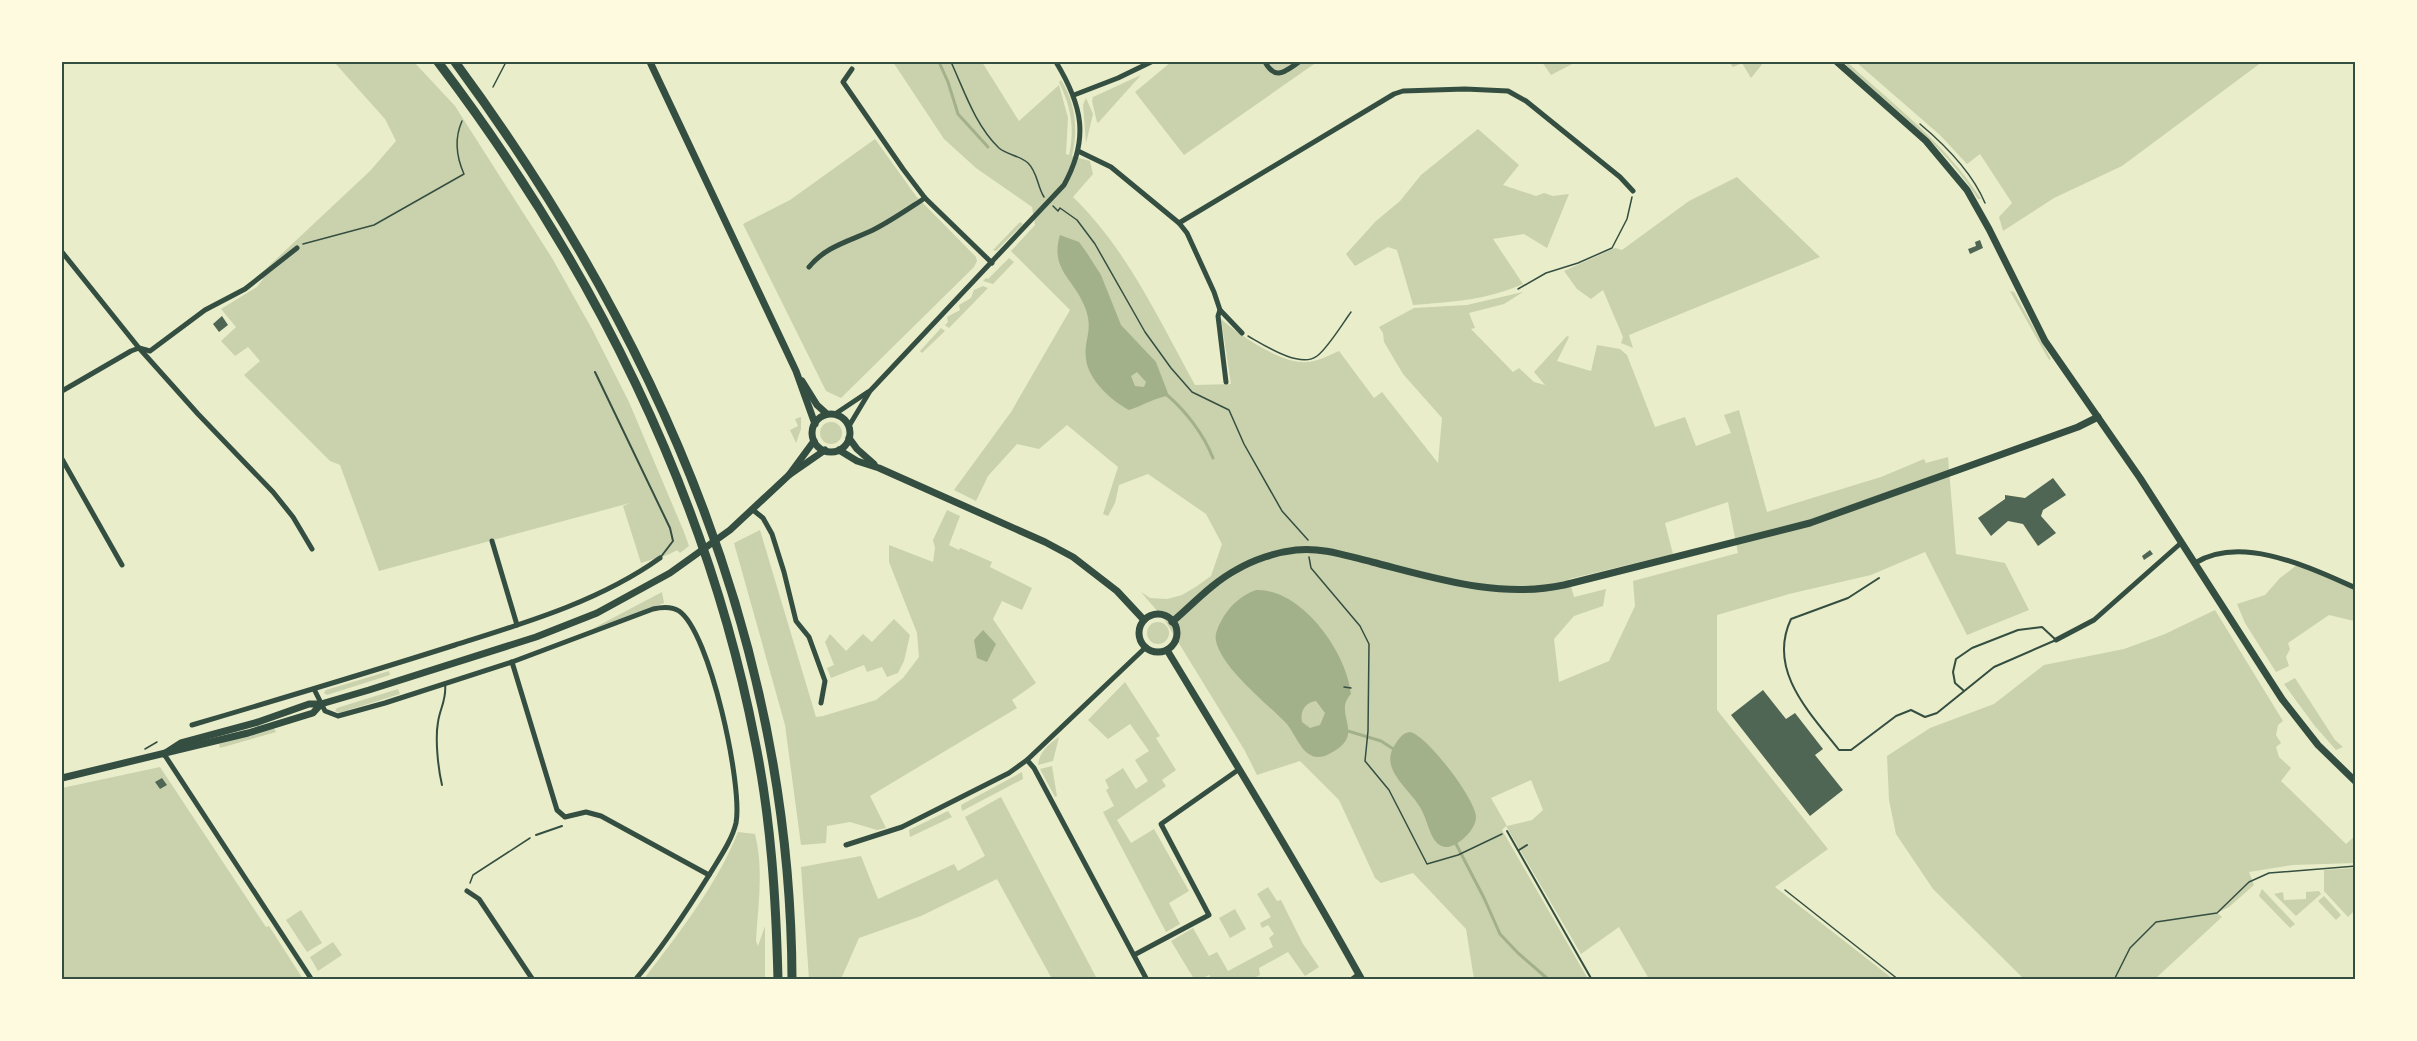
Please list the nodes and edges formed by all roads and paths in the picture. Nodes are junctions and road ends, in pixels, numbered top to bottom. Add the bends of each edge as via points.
1 (438, 62) edge
2 (455, 62) edge
3 (506, 62) edge
4 (650, 62) edge
5 (951, 62) edge
6 (1056, 62) edge
7 (1151, 62) edge
8 (1265, 62) edge
9 (1299, 62) edge
10 (1837, 62) edge
11 (852, 69) dead end
12 (493, 87) dead end
13 (1074, 95) junction
14 (462, 121) dead end
15 (1078, 151) junction
16 (1633, 191) joint
17 (1042, 196) dead end
18 (925, 198) junction
19 (1058, 210) dead end
20 (1179, 224) junction
21 (297, 248) joint
22 (62, 252) edge
23 (992, 263) junction
24 (809, 267) dead end
25 (1518, 289) dead end
26 (1220, 310) junction
27 (1351, 312) dead end
28 (1242, 333) joint
29 (139, 348) junction
30 (796, 371) junction
31 (595, 372) dead end
32 (1226, 382) dead end
33 (62, 391) edge
34 (870, 391) junction
35 (831, 414) junction
36 (2098, 417) junction
37 (814, 424) junction
38 (849, 426) junction
39 (849, 438) junction
40 (814, 441) junction
41 (825, 450) junction
42 (839, 450) junction
43 (62, 459) edge
44 (879, 468) junction
45 (789, 475) junction
46 (753, 510) junction
47 (492, 541) dead end
48 (2181, 543) junction
49 (312, 549) dead end
50 (1309, 550) junction
51 (660, 558) joint
52 (2195, 563) junction
53 (122, 565) dead end
54 (1879, 578) dead end
55 (2355, 588) edge
56 (1144, 620) junction
57 (1172, 622) junction
58 (517, 625) junction
59 (2056, 640) junction
60 (1146, 647) junction
61 (1167, 650) junction
62 (512, 662) junction
63 (445, 684) junction
64 (1344, 687) dead end
65 (1351, 688) dead end
66 (314, 689) junction
67 (1963, 690) junction
68 (821, 703) dead end
69 (321, 704) junction
70 (192, 725) dead end
71 (157, 742) dead end
72 (143, 750) dead end
73 (164, 754) junction
74 (1027, 760) junction
75 (1238, 770) junction
76 (62, 778) edge
77 (2355, 782) edge
78 (442, 784) dead end
79 (562, 826) dead end
80 (1507, 831) joint
81 (536, 835) joint
82 (846, 845) dead end
83 (1527, 845) dead end
84 (1519, 850) junction
85 (2355, 866) edge
86 (709, 875) junction
87 (1785, 890) dead end
88 (467, 891) joint
89 (1134, 955) junction
90 (1361, 977) edge
91 (312, 980) edge
92 (532, 980) edge
93 (635, 980) edge
94 (778, 980) edge
95 (792, 980) edge
96 (1147, 980) edge
97 (1352, 980) edge
98 (1592, 980) edge
99 (1899, 980) edge
100 (2114, 980) edge

1 - 94 highway via 539,210 586,289 638,387 699,536 741,674 756,742 772,858
2 - 95 highway via 540,185 603,290 665,413 721,554 764,709 786,854
3 - 12 path
4 - 30 street
5 - 17 path via 976,117 1000,149 1027,162
6 - 13 street
7 - 13 street
8 - 9 street via 1270,71 1278,74
10 - 36 street via 1926,141 1967,190 2045,341
11 - 18 street via 843,81
13 - 15 street via 1081,131
14 - 21 path via 456,147 464,174 374,225
15 - 20 street via 1111,167
15 - 23 street via 1058,193
16 - 20 street via 1526,101 1508,91 1403,92
16 - 25 path via 1628,219 1612,248 1546,273
18 - 23 street
18 - 24 street via 874,229 818,255
19 - 50 path via 1077,220 1095,244 1144,332 1189,390 1229,410 1282,511 1308,539
20 - 26 street via 1187,233
21 - 29 street via 245,289 205,310 150,351
22 - 29 street
23 - 34 street
26 - 28 street
26 - 32 street
27 - 28 path via 1317,357 1305,360 1285,356
29 - 33 street
29 - 49 street via 273,492
30 - 35 street via 817,405
30 - 37 street
31 - 51 lane via 670,528 673,541
34 - 35 street
34 - 38 street
35 - 37 street
35 - 38 street
36 - 48 street
36 - 50 street via 1810,523 1544,590 1494,590
37 - 40 street
38 - 39 street
39 - 42 street
39 - 44 street
40 - 41 street
40 - 45 street
41 - 42 street
41 - 45 street
42 - 44 street
43 - 53 street
44 - 56 street via 1073,557 1117,591
45 - 46 street
46 - 68 street via 772,534 796,621 809,637 825,681
46 - 69 street via 685,563 597,613 536,637
47 - 58 street
48 - 52 street
48 - 59 street via 2094,620
50 - 57 street via 1285,552 1235,570
50 - 80 path via 1311,568 1360,626 1370,644 1365,761 1389,790 1427,864 1458,855
51 - 58 street via 591,596
52 - 55 street via 2219,553 2247,551 2302,565
52 - 77 street via 2282,699 2318,745
54 - 67 lane via 1848,598 1791,618 1784,634 1783,654 1800,700 1839,750 1851,750 1896,716 1911,710 1925,717 1933,714
56 - 57 street via 1158,614
56 - 60 street via 1139,634
57 - 61 street via 1176,637
58 - 66 street
59 - 67 lane via 1994,667
59 - 67 lane via 2042,627 2019,630 1972,648 1954,664 1955,683
60 - 61 street via 1156,652
60 - 74 street
61 - 75 street
62 - 63 street
62 - 86 street via 557,810 565,817 586,812 600,816
62 - 86 street via 653,609 670,607 679,611 690,623 708,666 726,727 734,784 736,822
63 - 69 street via 338,716 325,711
63 - 78 lane via 446,696 438,721
64 - 65 path
66 - 69 street
66 - 70 street
69 - 73 street via 313,713
71 - 72 path
73 - 76 street
73 - 91 street
74 - 82 street via 1010,773 912,822
74 - 89 street
75 - 89 street via 1161,824 1209,915
75 - 90 street via 1299,866
79 - 81 lane
80 - 84 lane
81 - 88 path via 473,874
83 - 84 lane
84 - 98 lane
85 - 100 path via 2269,873 2249,882 2217,913 2156,922 2130,948
86 - 93 street
87 - 99 path
88 - 92 street via 478,899
89 - 96 street
90 - 97 street

